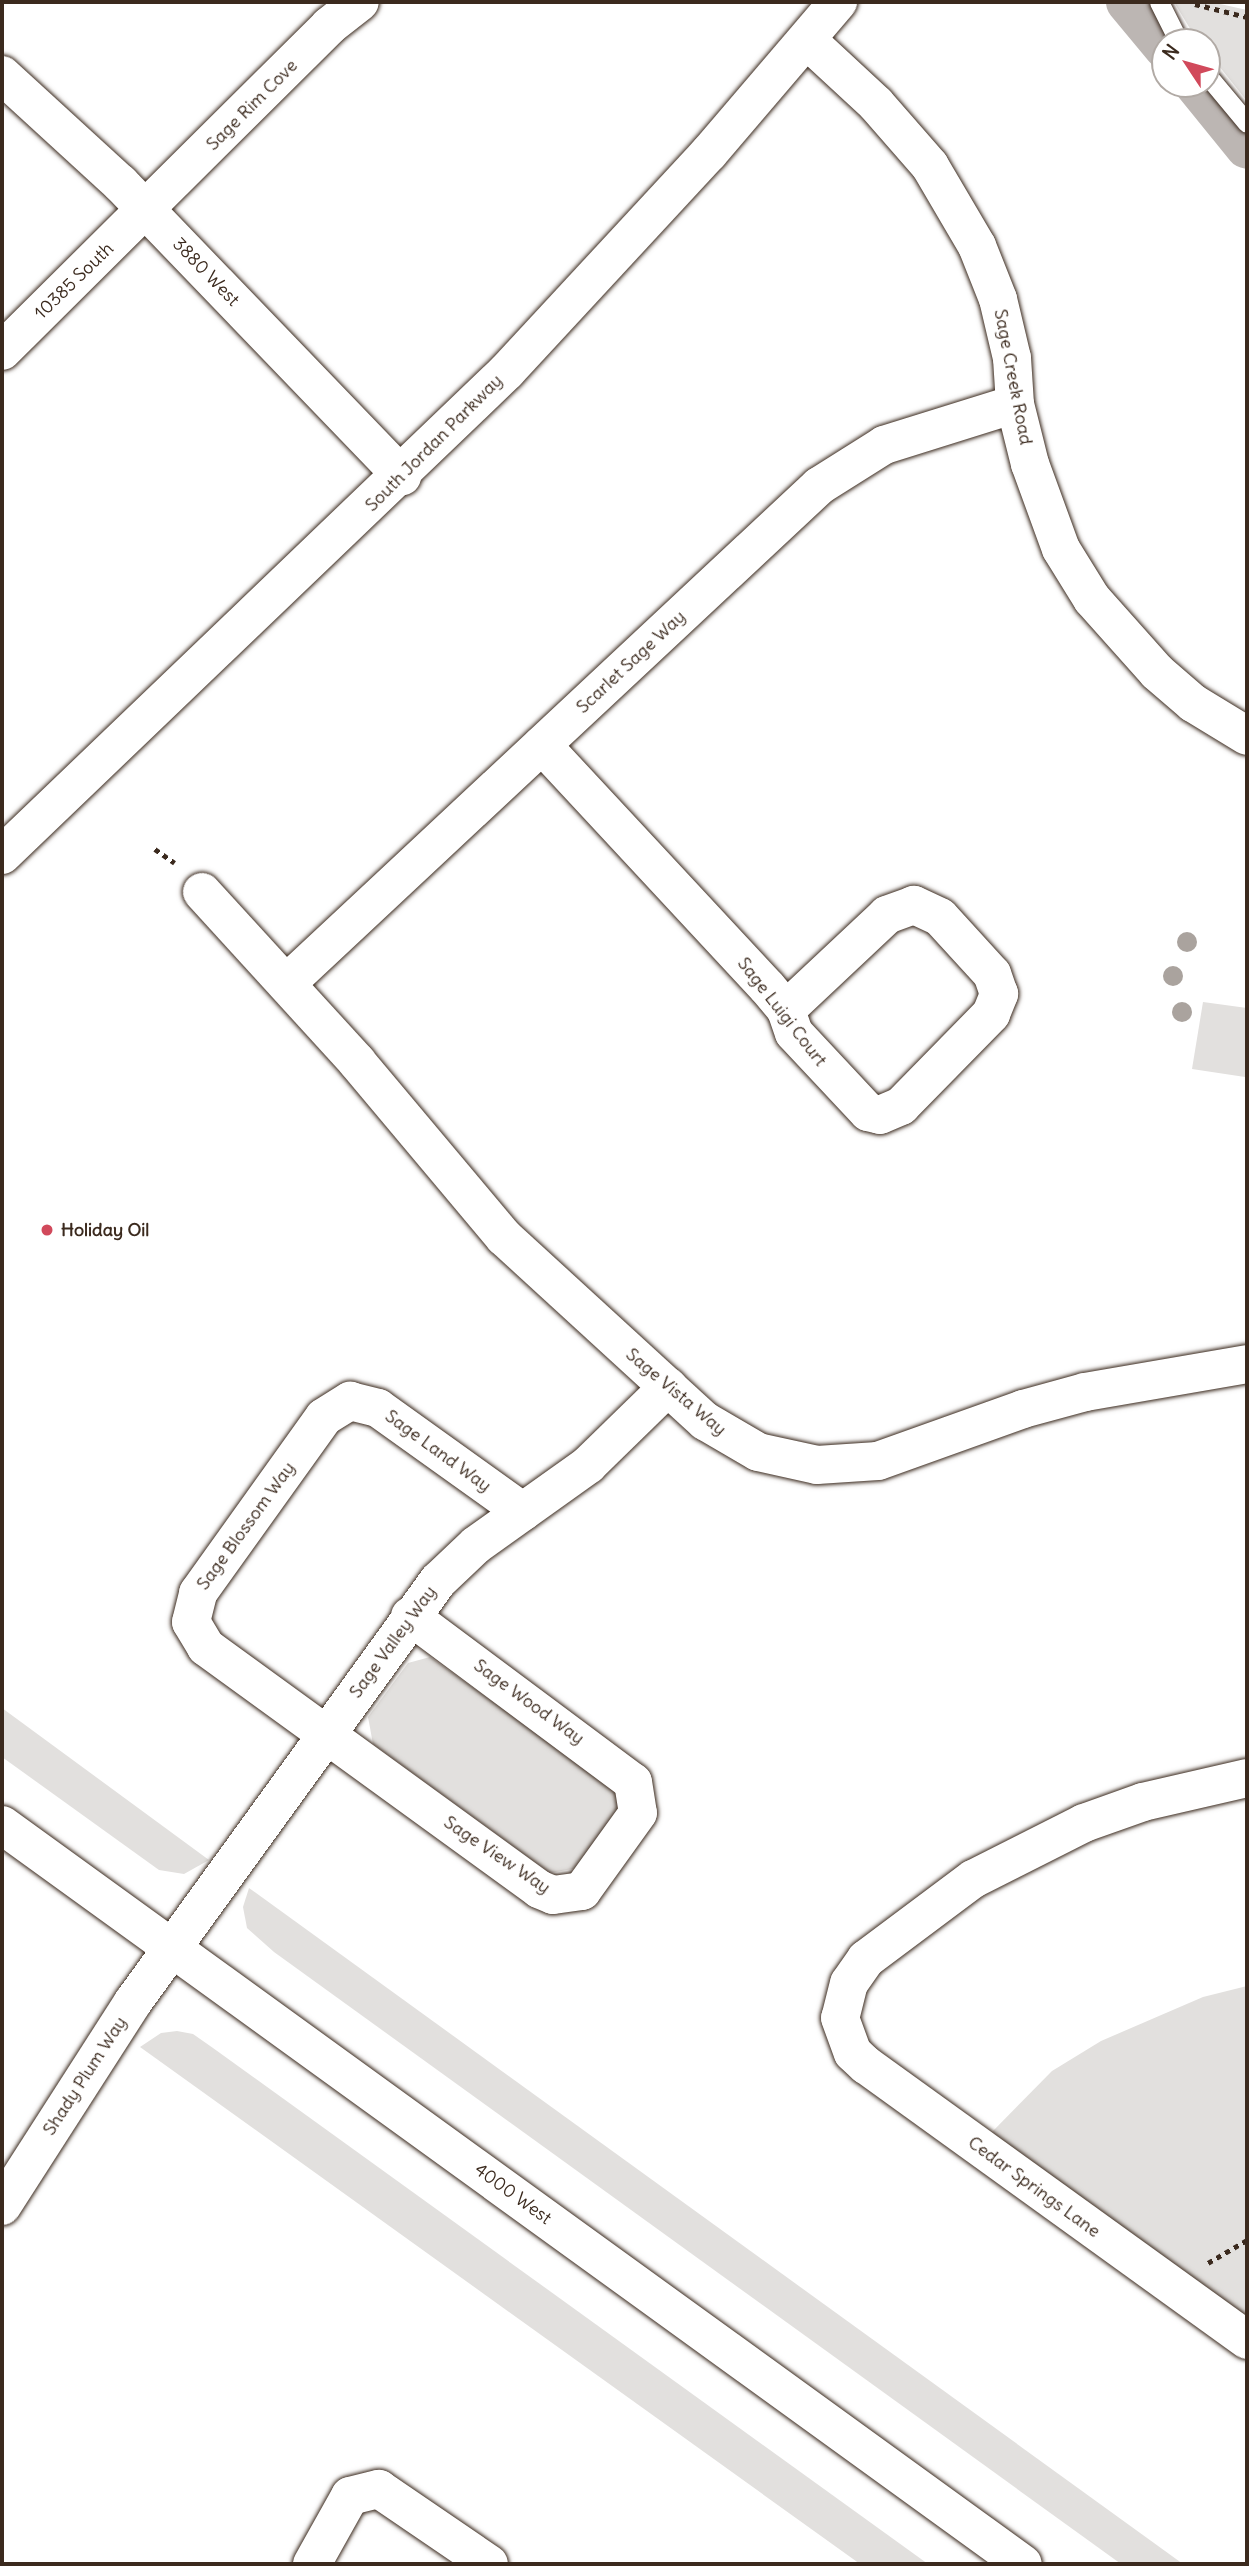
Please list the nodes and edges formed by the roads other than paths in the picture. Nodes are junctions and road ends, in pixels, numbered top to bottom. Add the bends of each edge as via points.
1 (360, 2) edge
2 (838, 2) edge
3 (1159, 2) edge
4 (1172, 28) edge
5 (807, 40) junction
6 (2, 75) edge
7 (1221, 92) edge
8 (1247, 124) edge
9 (147, 211) junction
10 (2, 351) edge
11 (1015, 404) junction
12 (402, 476) junction
13 (1247, 736) edge
14 (542, 745) junction
15 (2, 855) edge
16 (202, 892) dead end
17 (286, 983) junction
18 (786, 1010) junction
19 (1247, 1364) edge
20 (668, 1387) junction
21 (349, 1401) joint
22 (523, 1512) junction
23 (411, 1616) junction
24 (325, 1733) junction
25 (1247, 1778) edge
26 (639, 1797) joint
27 (2, 1825) edge
28 (171, 1947) junction
29 (2, 2206) edge
30 (1247, 2340) edge
31 (312, 2564) edge
32 (489, 2564) edge
33 (1024, 2564) edge

1 - 9 street, Sage Rim Cove via 329,26
2 - 5 street, South Jordan Parkway
3 - 4 lane
5 - 11 street, Sage Creek Road via 876,104 930,166 955,204 998,299 1012,358
5 - 12 street, South Jordan Parkway via 609,263
6 - 9 street, 3880 West
7 - 8 lane
9 - 10 street, 10385 South
9 - 12 street, 3880 West
11 - 13 street, Sage Creek Road via 1030,464 1061,549 1092,599 1157,672 1193,703
11 - 14 street, Scarlet Sage Way via 908,436 840,471
12 - 15 street, South Jordan Parkway
14 - 17 street, Scarlet Sage Way
14 - 18 street, Sage Luigi Court
16 - 17 street, Sage Vista Way
17 - 20 street, Sage Vista Way via 504,1237
18 - 18 street, Sage Luigi Court via 887,915 914,905 940,918 992,974 999,994 991,1014 919,1088 901,1106 880,1115 859,1105 821,1064 794,1033
19 - 20 street, Sage Vista Way via 1148,1377 1085,1392 878,1461 847,1465 797,1462 758,1452 705,1421
20 - 22 street, Sage Valley Way via 588,1465
21 - 22 street, Sage Land Way via 378,1408
21 - 24 street, Sage Blossom Way via 324,1417 191,1607 191,1622 206,1647
22 - 23 street, Sage Valley Way via 455,1563
23 - 24 street, Sage Valley Way
23 - 26 street, Sage Wood Way via 623,1770
24 - 26 street, Sage View Way via 553,1895 582,1891 593,1880 631,1827
24 - 28 street, Sage Valley Way
25 - 30 street, Cedar Springs Lane via 1143,1802 1084,1823 973,1880 866,1959 849,1983 840,2018 853,2053 866,2066
27 - 28 street, 4000 West
28 - 29 street, Shady Plum Way
28 - 33 street, 4000 West
31 - 32 street via 350,2496 379,2489

